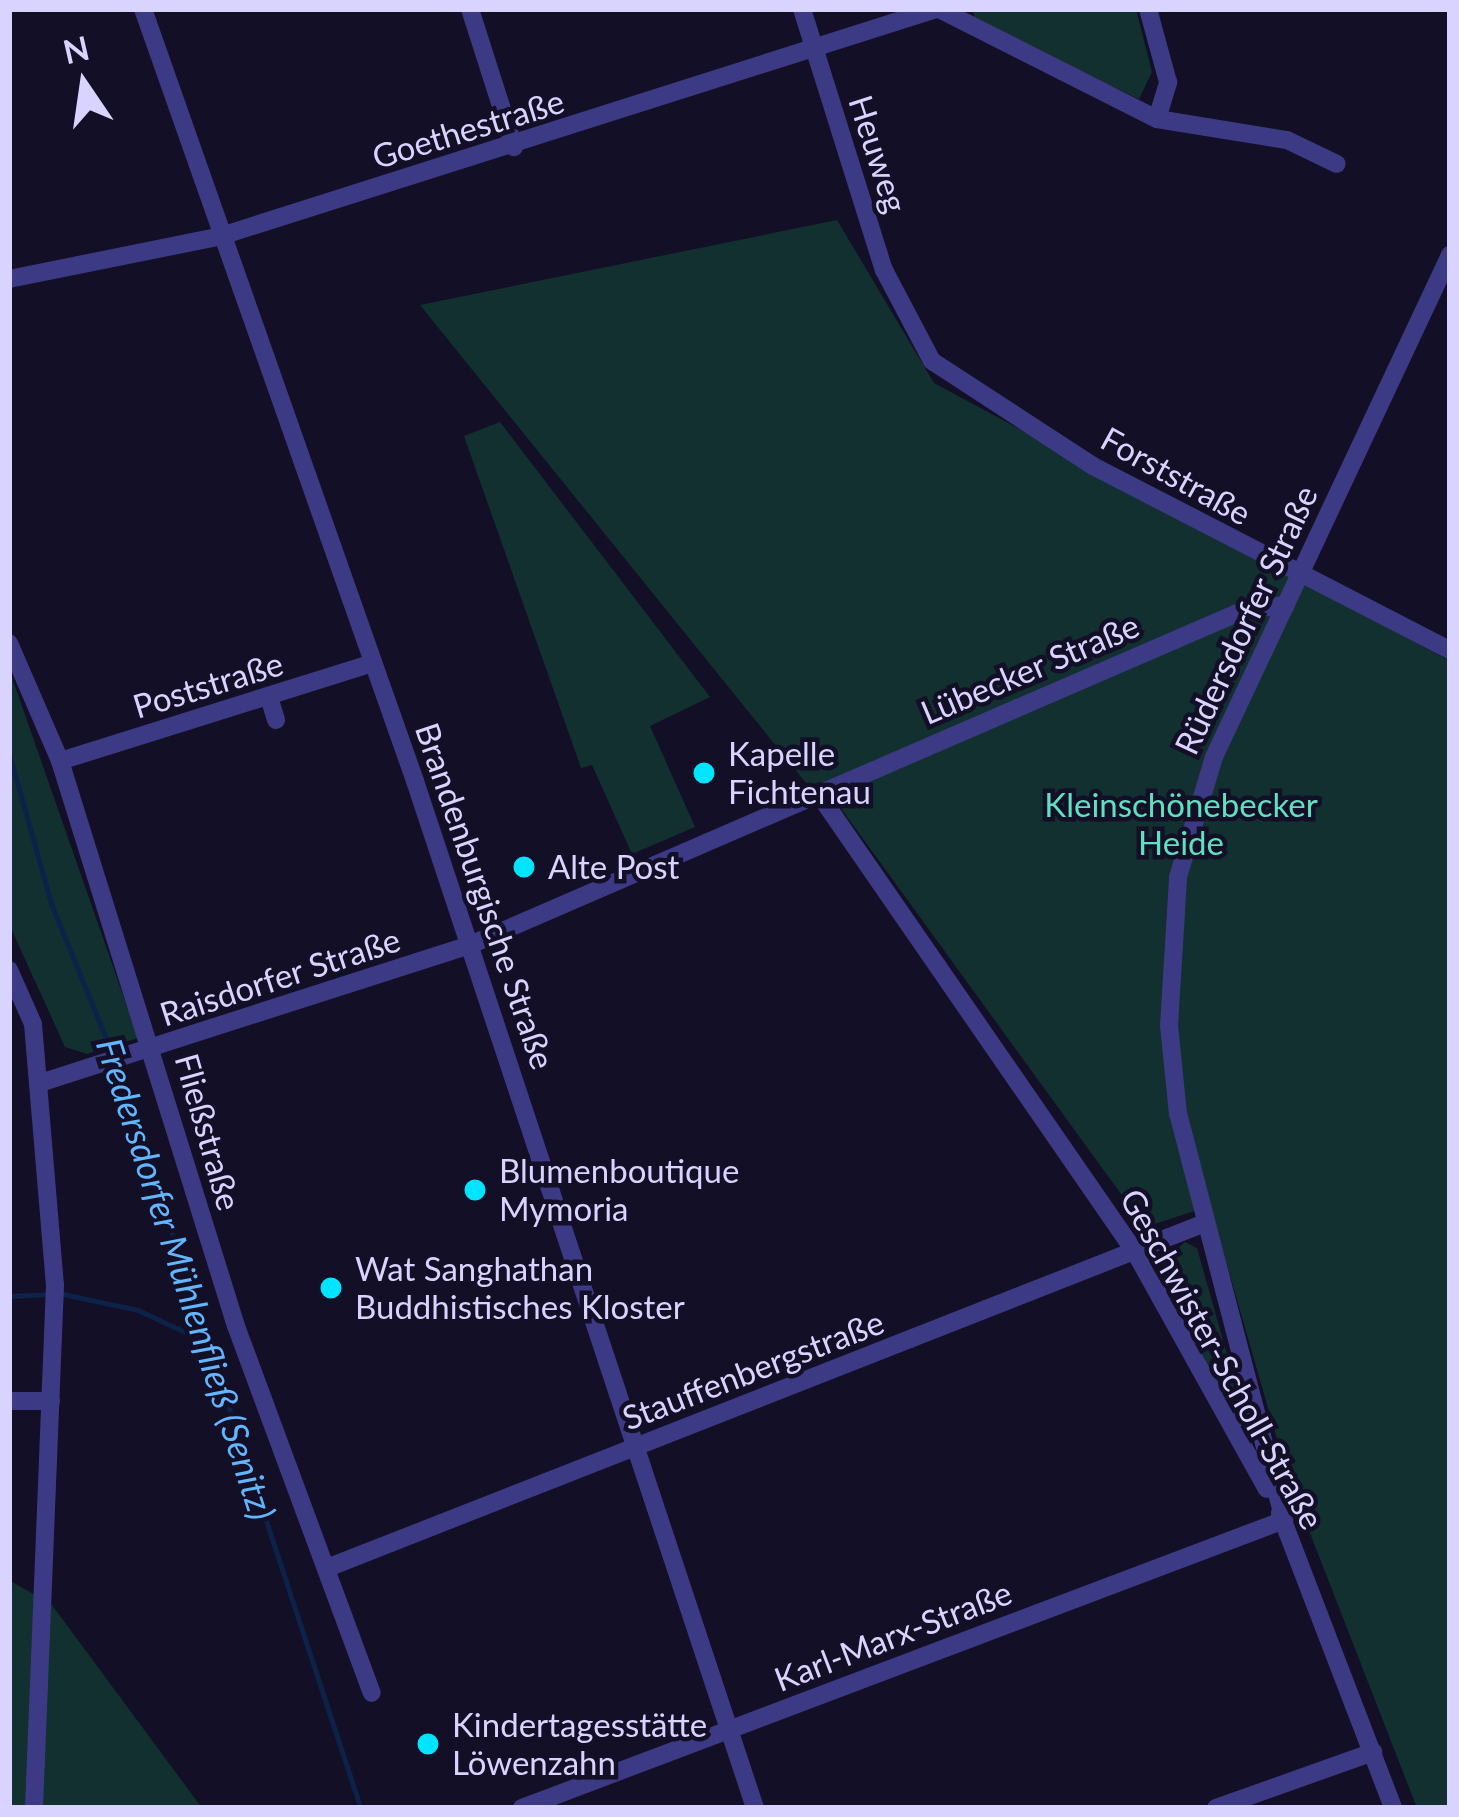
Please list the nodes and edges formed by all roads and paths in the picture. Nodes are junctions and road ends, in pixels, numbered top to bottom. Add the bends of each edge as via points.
1 (143, 9) edge
2 (470, 9) edge
3 (802, 9) edge
4 (938, 9) edge
5 (1148, 9) edge
6 (814, 52) junction
7 (1157, 119) junction
8 (514, 147) junction
9 (1337, 164) dead end
10 (218, 237) junction
11 (1450, 255) edge
12 (9, 279) edge
13 (902, 315) joint
14 (1299, 578) junction
15 (1286, 605) junction
16 (9, 644) edge
17 (1450, 650) edge
18 (372, 663) junction
19 (269, 697) junction
20 (277, 720) dead end
21 (60, 761) junction
22 (818, 793) junction
23 (470, 946) junction
24 (9, 970) edge
25 (154, 1051) junction
26 (40, 1084) junction
27 (1200, 1226) junction
28 (1135, 1252) junction
29 (9, 1401) edge
30 (51, 1402) junction
31 (636, 1448) junction
32 (1284, 1520) junction
33 (327, 1568) junction
34 (372, 1693) dead end
35 (730, 1730) junction
36 (1373, 1752) junction
37 (34, 1808) edge
38 (522, 1808) edge
39 (755, 1808) edge
40 (1216, 1808) edge
41 (1393, 1808) edge

1 - 10 street, Brandenburgische Straße
2 - 8 street
3 - 6 street, Heuweg
4 - 6 street, Goethestraße
4 - 7 street, Goethestraße
5 - 7 street via 1168,82
6 - 8 street, Goethestraße
6 - 13 street, Heuweg
7 - 9 street, Goethestraße via 1287,140
8 - 10 street, Goethestraße
10 - 12 street, Goethestraße
10 - 18 street, Brandenburgische Straße
11 - 14 street, Rüdersdorfer Straße
13 - 14 street, Forststraße via 932,361 1006,411
14 - 15 street, Rüdersdorfer Straße
14 - 17 street, Forststraße
15 - 22 street, Lübecker Straße via 1244,610
15 - 27 street, Rüdersdorfer Straße via 1197,798 1178,877 1169,1026
16 - 21 street, Fließstraße
18 - 19 street, Poststraße
18 - 23 street, Brandenburgische Straße
19 - 20 street
19 - 21 street, Poststraße
21 - 25 street, Fließstraße
22 - 23 street, Lübecker Straße
22 - 28 street, Geschwister-Scholl-Straße
23 - 25 street, Raisdorfer Straße
23 - 31 street, Brandenburgische Straße
24 - 26 street via 33,1024
25 - 26 street, Raisdorfer Straße
25 - 33 street, Fließstraße via 216,1266
26 - 30 street via 55,1292
27 - 28 street, Stauffenbergstraße
27 - 32 street, Rüdersdorfer Straße
28 - 31 street, Stauffenbergstraße
28 - 32 street, Geschwister-Scholl-Straße
29 - 30 street
30 - 37 street
31 - 33 street, Stauffenbergstraße
31 - 35 street, Brandenburgische Straße
32 - 35 street, Karl-Marx-Straße
32 - 36 street, Geschwister-Scholl-Straße
33 - 34 street, Fließstraße
35 - 38 street, Karl-Marx-Straße
35 - 39 street, Brandenburgische Straße
36 - 40 street
36 - 41 street, Geschwister-Scholl-Straße

